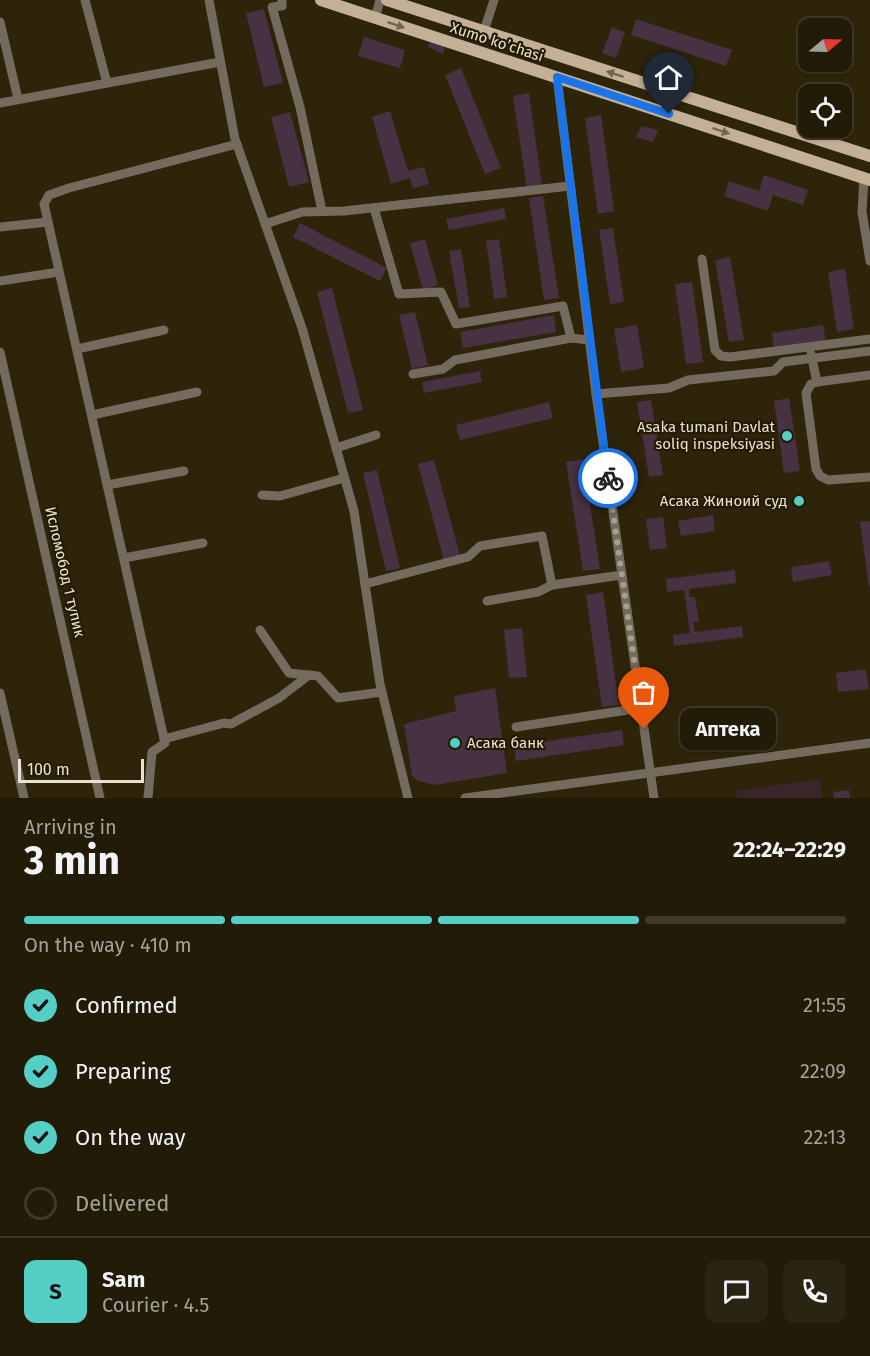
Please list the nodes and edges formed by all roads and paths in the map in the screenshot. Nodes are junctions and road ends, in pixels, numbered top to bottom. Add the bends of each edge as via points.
1 (85, 0) edge
2 (209, 0) edge
3 (282, 0) edge
4 (321, 0) edge
5 (380, 0) edge
6 (387, 0) edge
7 (494, 0) edge
8 (335, 2) edge
9 (375, 18) junction
10 (0, 22) edge
11 (484, 31) junction
12 (220, 62) junction
13 (557, 77) junction
14 (107, 83) junction
15 (18, 99) junction
16 (0, 103) edge
17 (237, 144) junction
18 (856, 152) junction
19 (870, 156) edge
20 (852, 173) junction
21 (867, 179) edge
22 (570, 186) junction
23 (374, 208) junction
24 (322, 211) junction
25 (48, 222) junction
26 (265, 224) junction
27 (0, 227) edge
28 (702, 259) dead end
29 (870, 261) edge
30 (59, 272) junction
31 (0, 281) edge
32 (164, 330) dead end
33 (570, 338) junction
34 (870, 339) edge
35 (589, 340) junction
36 (810, 347) junction
37 (76, 349) junction
38 (870, 351) edge
39 (0, 352) edge
40 (812, 358) junction
41 (414, 374) dead end
42 (870, 375) edge
43 (817, 382) junction
44 (197, 392) dead end
45 (596, 394) junction
46 (92, 415) junction
47 (376, 435) dead end
48 (336, 448) junction
49 (184, 471) dead end
50 (870, 477) edge
51 (344, 478) junction
52 (107, 485) junction
53 (262, 495) dead end
54 (203, 543) dead end
55 (124, 558) junction
56 (622, 575) junction
57 (365, 584) junction
58 (552, 585) junction
59 (487, 601) dead end
60 (260, 630) dead end
61 (309, 675) junction
62 (382, 692) junction
63 (0, 693) edge
64 (641, 708) junction
65 (516, 727) dead end
66 (164, 739) junction
67 (870, 743) edge
68 (650, 773) junction
69 (24, 798) edge
70 (100, 798) edge
71 (148, 798) edge
72 (408, 798) edge
73 (465, 798) edge
74 (654, 798) edge

1 - 14 street
2 - 12 street
3 - 24 street via 282,6 272,7 300,107
4 - 8 main road, Xumo ko’chasi
5 - 9 street
6 - 11 main road, Xumo ko’chasi
7 - 11 street
8 - 9 main road, Xumo ko’chasi
9 -> 13 main road, Xumo ko’chasi
10 - 15 street
18 -> 11 main road, Xumo ko’chasi
12 - 14 street
12 - 17 street
13 -> 20 main road, Xumo ko’chasi
13 - 22 street
14 - 15 street
15 - 16 street
17 - 25 street via 49,195 44,204
17 - 26 street
18 - 19 main road, Xumo ko’chasi
18 - 20 main road
20 - 21 main road, Xumo ko’chasi
21 - 29 street via 862,212
22 - 23 street
22 - 35 street
23 - 24 street
23 - 33 street via 399,294 441,292 456,324 563,306
24 - 26 street via 302,212
25 - 27 street
25 - 30 street
26 - 48 street via 302,328
28 - 36 street via 716,350 721,356
30 - 31 street
30 - 37 street
32 - 37 street
33 - 35 street
33 - 41 street via 455,360 443,369
34 - 36 street
35 - 45 street
36 - 40 street
37 - 46 street
38 - 40 street
39 - 70 street, Исломобод 1 тупик
40 - 43 street
40 - 45 street via 783,362 774,371 688,380 669,388
42 - 43 street
43 - 50 street via 806,393 819,476 828,480
44 - 46 street
45 - 56 street
46 - 52 street
47 - 48 street
48 - 51 street
49 - 52 street
51 - 53 street via 280,496
51 - 57 street via 354,511
52 - 55 street
54 - 55 street
55 - 66 street
56 - 58 street
56 - 64 street
57 - 58 street via 468,557 480,546 542,536
57 - 62 street
58 - 59 street via 538,592
60 - 61 street via 289,673
61 - 62 street via 318,676 338,698
61 - 66 street via 279,698 231,724
62 - 72 street
63 - 69 street
64 - 65 street
64 - 68 street
66 - 71 street via 165,743 152,752
67 - 68 street
68 - 73 street
68 - 74 street

